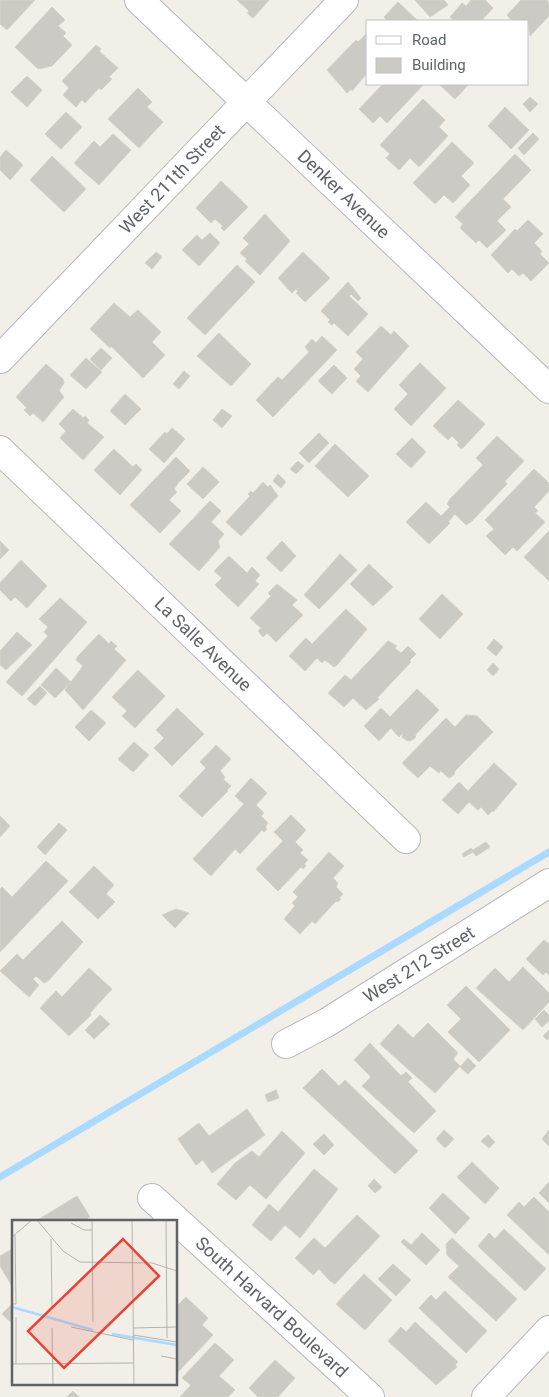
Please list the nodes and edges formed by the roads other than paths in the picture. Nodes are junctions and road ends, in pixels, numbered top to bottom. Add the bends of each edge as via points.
1 (139, 0) edge
2 (344, 0) edge
3 (244, 102) junction
4 (0, 359) edge
5 (549, 389) edge
6 (0, 450) edge
7 (406, 839) dead end
8 (549, 883) edge
9 (286, 1044) dead end
10 (152, 1198) dead end
11 (176, 1220) edge
12 (178, 1222) edge
13 (549, 1330) edge
14 (370, 1397) edge
15 (486, 1397) edge

1 - 3 street, Denker Avenue
2 - 3 street, West 211th Street
3 - 4 street, West 211th Street
3 - 5 street, Denker Avenue
6 - 7 street, La Salle Avenue
8 - 9 street, West 212 Street via 326,1023
10 - 11 street, South Harvard Boulevard
12 - 14 street, South Harvard Boulevard
13 - 15 street

